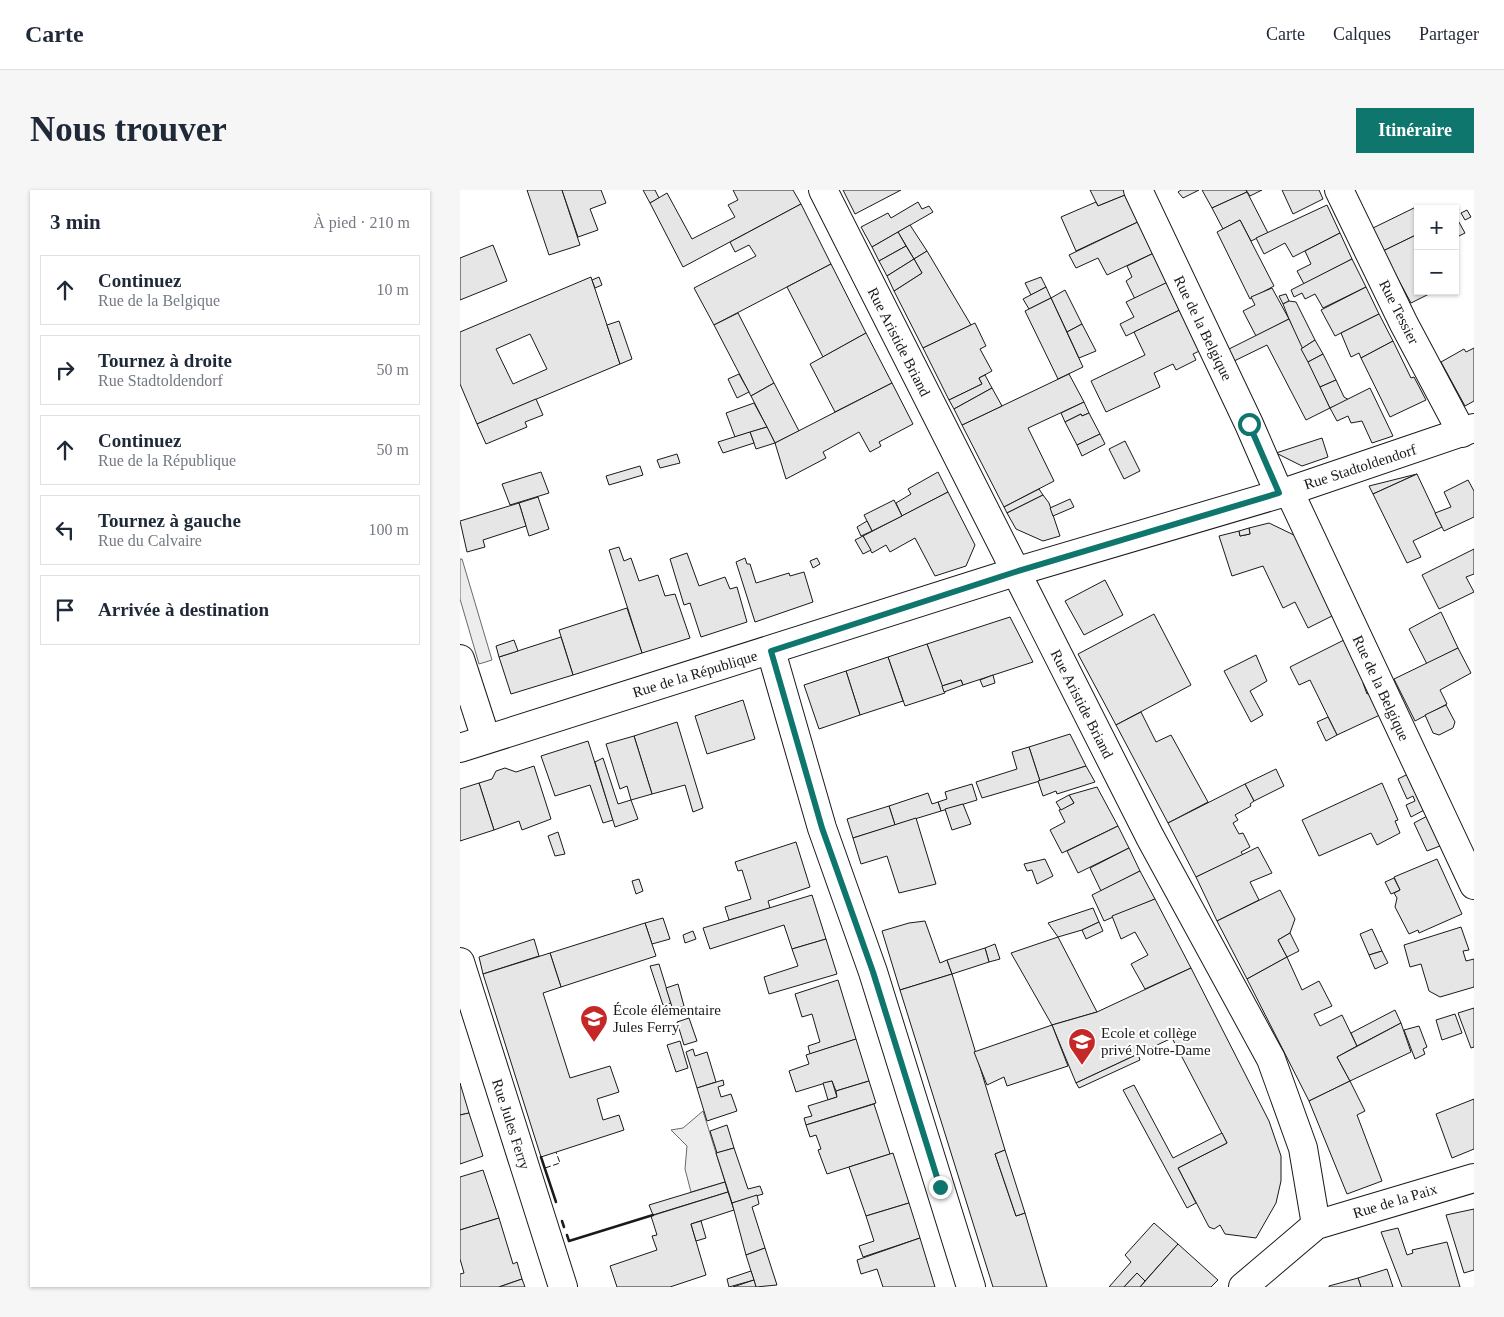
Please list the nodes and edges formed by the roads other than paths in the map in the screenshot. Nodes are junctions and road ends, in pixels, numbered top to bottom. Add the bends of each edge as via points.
1 (823, 190) edge
2 (1138, 190) edge
3 (1339, 190) edge
4 (1470, 433) edge
5 (1284, 492) junction
6 (1015, 572) junction
7 (771, 651) junction
8 (460, 658) edge
9 (486, 739) junction
10 (460, 748) edge
11 (1474, 885) edge
12 (460, 962) edge
13 (1474, 1178) edge
14 (1316, 1225) junction
15 (563, 1287) edge
16 (971, 1287) edge
17 (1243, 1287) edge

1 - 6 street, Rue Aristide Briand
2 - 5 street, Rue de la Belgique
3 - 4 street, Rue Tessier via 1404,324
4 - 5 street, Rue Stadtoldendorf
5 - 6 street, Rue Stadtoldendorf
5 - 11 street, Rue de la Belgique
6 - 7 street, Rue de la République
6 - 14 street, Rue Aristide Briand via 1150,836 1271,1059 1303,1148
7 - 9 street, Rue de la République
7 - 16 street via 822,828 873,972
8 - 9 street
9 - 10 street, Rue de la République
12 - 15 street, Rue Jules Ferry
13 - 14 street, Rue de la Paix
14 - 17 street

